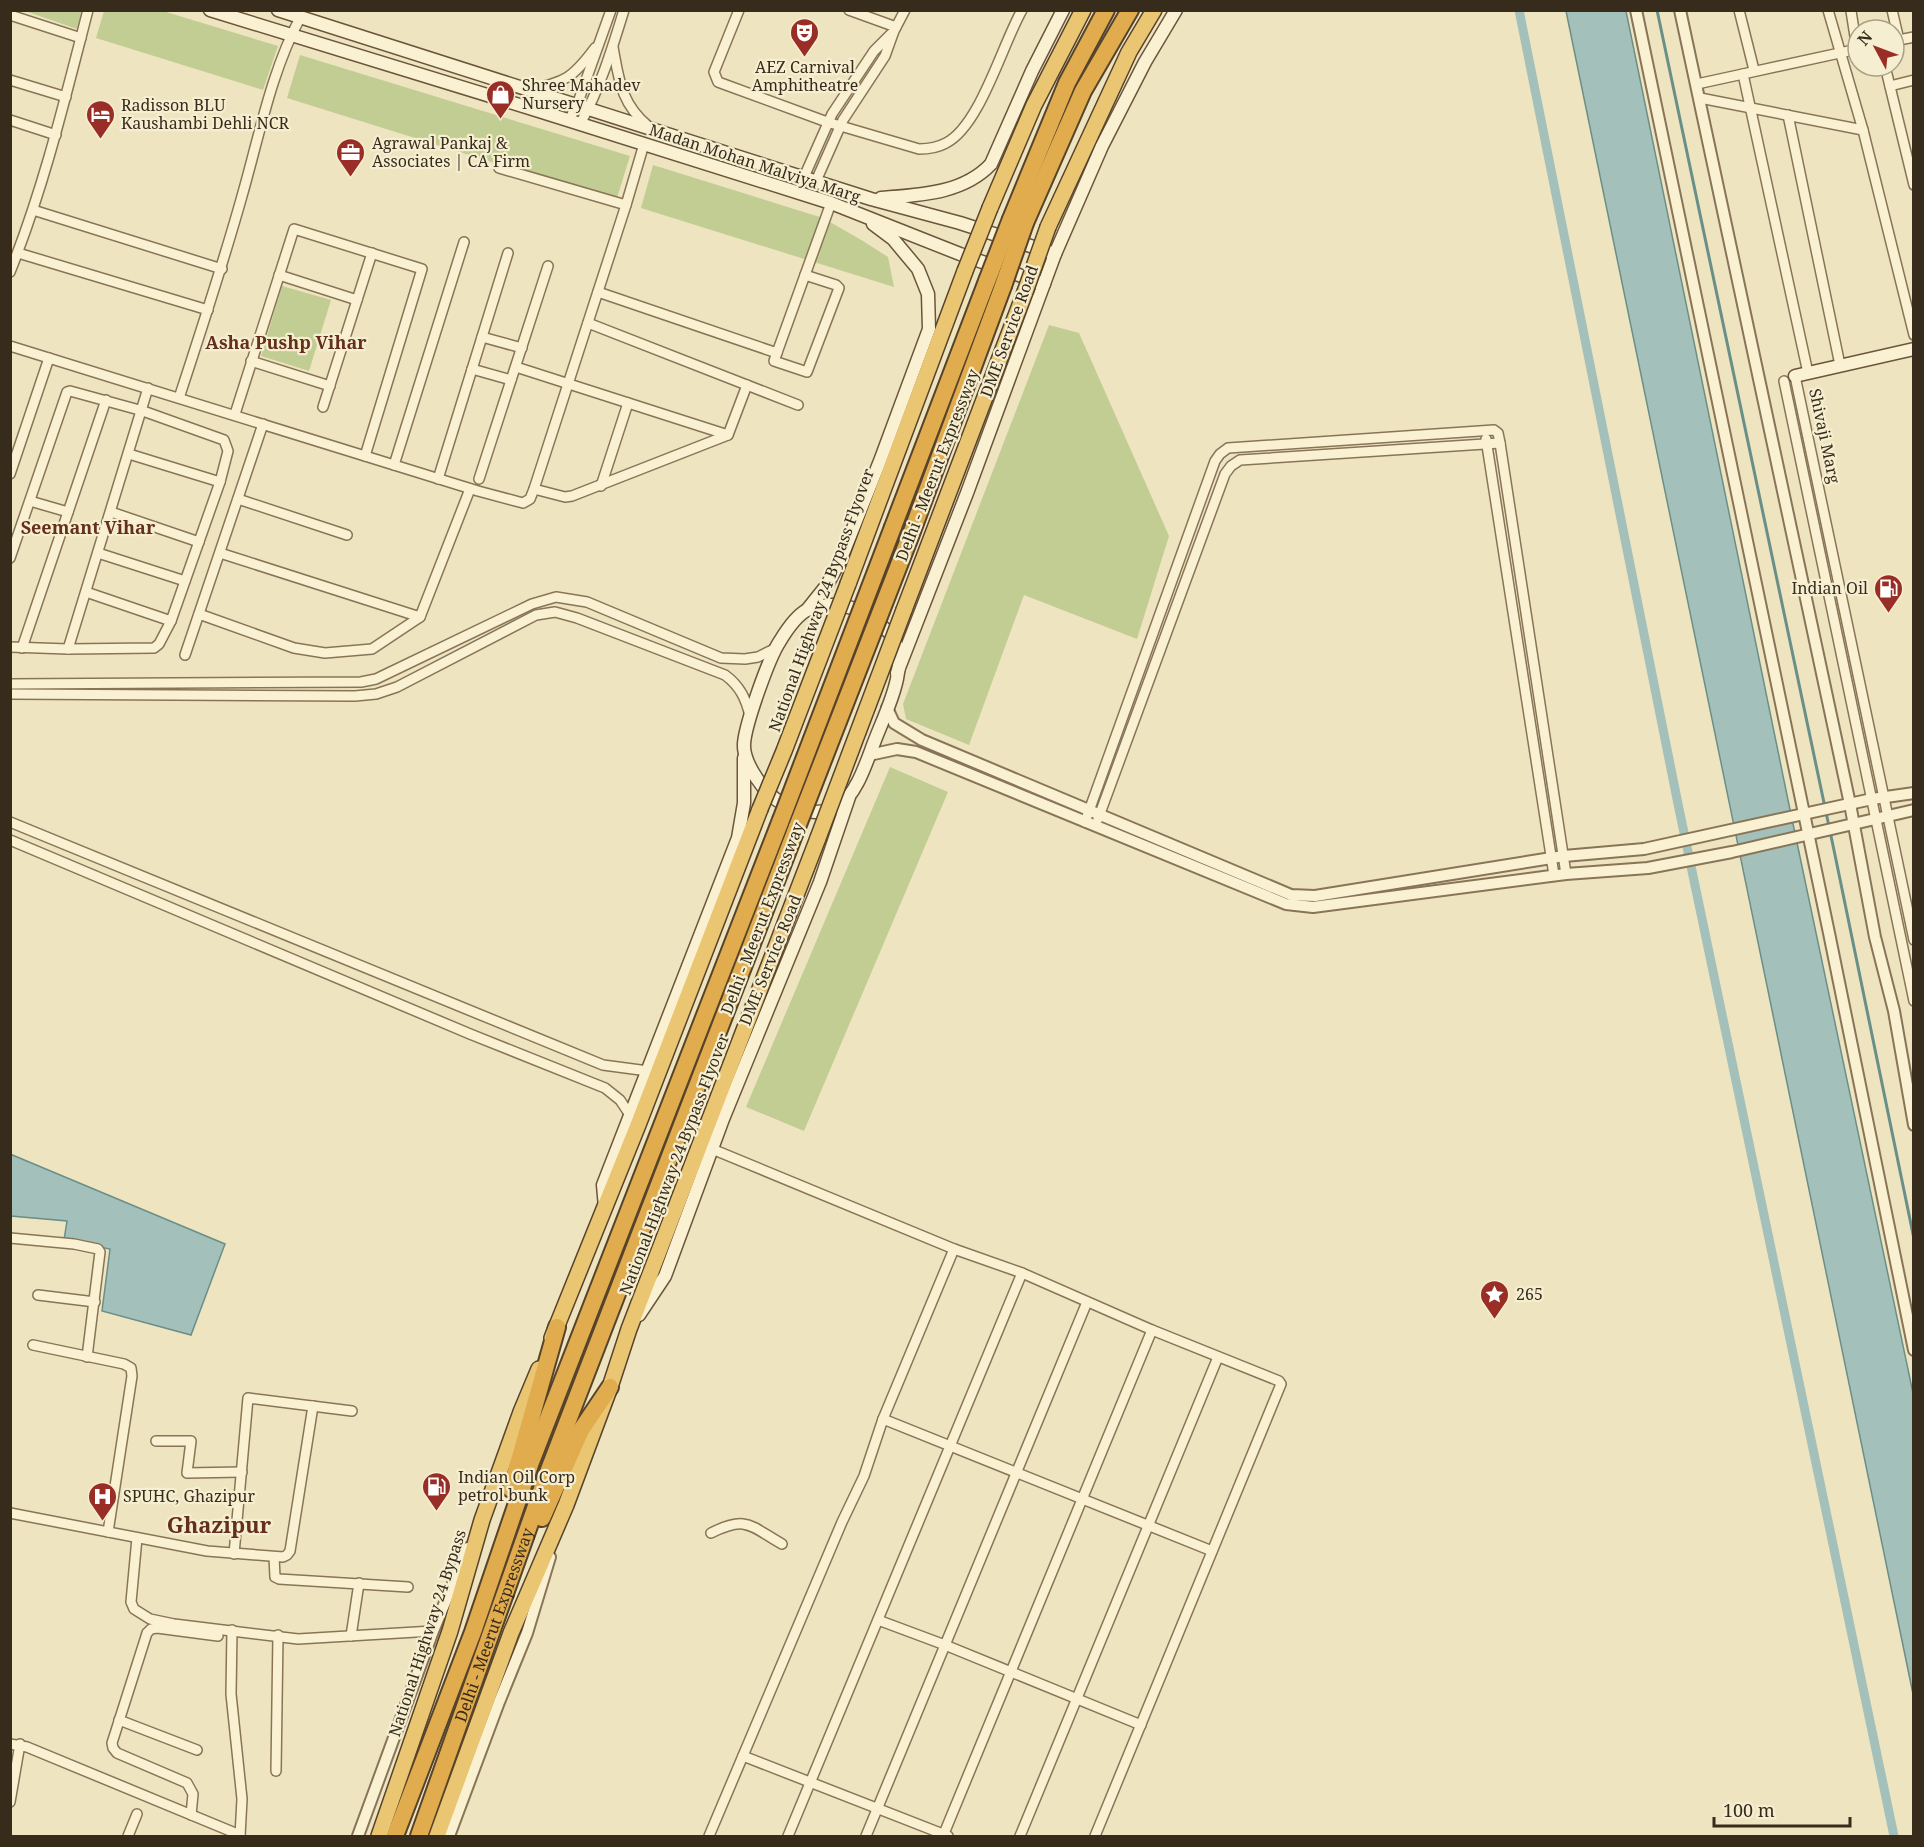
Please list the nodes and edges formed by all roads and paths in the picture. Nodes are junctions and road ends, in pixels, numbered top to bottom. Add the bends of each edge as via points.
1 (88, 10) edge
2 (210, 10) edge
3 (278, 10) edge
4 (611, 10) edge
5 (624, 10) edge
6 (739, 10) edge
7 (849, 10) edge
8 (905, 10) edge
9 (1022, 10) edge
10 (1063, 10) edge
11 (1083, 10) edge
12 (1106, 10) edge
13 (1130, 10) edge
14 (1154, 10) edge
15 (1176, 10) edge
16 (1636, 10) edge
17 (1680, 10) edge
18 (1739, 10) edge
19 (1828, 10) edge
20 (10, 15) edge
21 (300, 18) junction
22 (895, 29) junction
23 (291, 35) junction
24 (81, 38) junction
25 (602, 39) junction
26 (613, 47) junction
27 (1846, 51) edge
28 (1841, 52) junction
29 (1754, 70) junction
30 (1743, 74) junction
31 (1888, 78) edge
32 (10, 80) edge
33 (1914, 80) edge
34 (1697, 84) junction
35 (1890, 86) junction
36 (529, 90) junction
37 (66, 97) junction
38 (1700, 99) junction
39 (583, 107) junction
40 (1750, 107) junction
41 (1788, 115) junction
42 (10, 120) edge
43 (574, 122) junction
44 (827, 122) junction
45 (841, 126) junction
46 (651, 129) junction
47 (1863, 130) junction
48 (56, 135) junction
49 (644, 144) junction
50 (498, 168) dead end
51 (810, 179) junction
52 (1914, 184) edge
53 (871, 199) junction
54 (831, 203) junction
55 (627, 205) junction
56 (33, 210) junction
57 (859, 214) junction
58 (1018, 221) junction
59 (464, 242) dead end
60 (18, 253) junction
61 (372, 253) junction
62 (508, 253) dead end
63 (1055, 254) junction
64 (548, 266) dead end
65 (222, 269) junction
66 (10, 272) edge
67 (279, 275) junction
68 (805, 275) junction
69 (995, 283) junction
70 (1044, 285) junction
71 (598, 292) junction
72 (357, 300) junction
73 (208, 310) junction
74 (588, 323) junction
75 (1914, 335) edge
76 (482, 337) junction
77 (10, 345) edge
78 (522, 348) junction
79 (1914, 349) edge
80 (777, 353) junction
81 (49, 358) junction
82 (251, 361) junction
83 (1840, 365) junction
84 (516, 367) junction
85 (472, 369) junction
86 (1796, 376) junction
87 (511, 380) junction
88 (567, 383) junction
89 (747, 385) junction
90 (330, 386) junction
91 (148, 388) junction
92 (179, 398) junction
93 (106, 400) junction
94 (628, 403) junction
95 (798, 405) dead end
96 (323, 407) dead end
97 (143, 411) junction
98 (235, 414) junction
99 (263, 424) junction
100 (1484, 431) junction
101 (729, 435) junction
102 (1500, 443) junction
103 (1486, 444) junction
104 (129, 454) junction
105 (365, 456) junction
106 (394, 465) junction
107 (10, 474) edge
108 (438, 479) junction
109 (479, 479) dead end
110 (220, 482) junction
111 (601, 486) junction
112 (470, 489) junction
113 (534, 489) junction
114 (238, 499) junction
115 (30, 501) junction
116 (68, 512) junction
117 (111, 512) junction
118 (347, 534) dead end
119 (199, 542) junction
120 (98, 553) junction
121 (220, 553) junction
122 (10, 558) edge
123 (184, 581) junction
124 (1840, 588) junction
125 (1828, 591) junction
126 (86, 592) junction
127 (587, 602) junction
128 (807, 610) junction
129 (199, 614) junction
130 (420, 617) junction
131 (171, 621) junction
132 (586, 621) junction
133 (10, 647) edge
134 (777, 647) junction
135 (22, 648) junction
136 (68, 649) junction
137 (185, 656) dead end
138 (897, 673) junction
139 (10, 684) edge
140 (10, 694) edge
141 (887, 708) junction
142 (751, 719) junction
143 (744, 745) junction
144 (869, 755) junction
145 (1914, 793) edge
146 (849, 797) junction
147 (1885, 797) junction
148 (1872, 799) junction
149 (1850, 804) junction
150 (1914, 810) edge
151 (1094, 813) junction
152 (1804, 815) junction
153 (1888, 816) junction
154 (1876, 818) junction
155 (10, 822) edge
156 (1090, 824) junction
157 (1852, 824) junction
158 (1808, 835) junction
159 (10, 840) edge
160 (1564, 856) junction
161 (1551, 858) junction
162 (1566, 874) junction
163 (1554, 875) junction
164 (1914, 940) edge
165 (1914, 1001) edge
166 (704, 1044) junction
167 (648, 1071) junction
168 (634, 1120) junction
169 (1914, 1125) edge
170 (712, 1149) junction
171 (606, 1208) joint
172 (10, 1238) edge
173 (954, 1248) junction
174 (1022, 1273) junction
175 (38, 1295) dead end
176 (95, 1302) junction
177 (1088, 1302) junction
178 (557, 1327) junction
179 (629, 1329) junction
180 (1152, 1330) junction
181 (33, 1345) dead end
182 (1914, 1350) edge
183 (87, 1357) junction
184 (1218, 1357) junction
185 (610, 1387) junction
186 (313, 1406) junction
187 (352, 1411) dead end
188 (883, 1419) junction
189 (156, 1441) dead end
190 (950, 1446) junction
191 (242, 1472) junction
192 (1016, 1473) junction
193 (1082, 1499) junction
194 (566, 1505) junction
195 (10, 1513) edge
196 (482, 1520) junction
197 (1148, 1526) junction
198 (108, 1532) junction
199 (711, 1533) dead end
200 (137, 1538) junction
201 (782, 1544) dead end
202 (1212, 1551) junction
203 (234, 1554) junction
204 (274, 1557) junction
205 (359, 1583) junction
206 (408, 1587) dead end
207 (878, 1620) junction
208 (232, 1630) junction
209 (433, 1631) junction
210 (473, 1632) junction
211 (278, 1635) junction
212 (491, 1635) junction
213 (218, 1636) dead end
214 (351, 1636) junction
215 (945, 1645) junction
216 (1011, 1672) junction
217 (1077, 1699) junction
218 (119, 1720) junction
219 (1141, 1725) junction
220 (15, 1744) edge
221 (197, 1750) dead end
222 (743, 1756) junction
223 (276, 1771) dead end
224 (811, 1781) junction
225 (10, 1802) edge
226 (878, 1807) junction
227 (137, 1814) dead end
228 (190, 1815) junction
229 (128, 1836) edge
230 (240, 1836) edge
231 (358, 1836) edge
232 (379, 1836) edge
233 (395, 1836) edge
234 (419, 1836) edge
235 (437, 1836) edge
236 (449, 1836) edge
237 (709, 1836) edge
238 (788, 1836) edge
239 (866, 1836) edge
240 (945, 1836) edge
241 (1020, 1836) edge
242 (1095, 1836) edge

1 - 24 street
2 - 23 main road, Madan Mohan Malviya Marg
3 - 21 main road, Madan Mohan Malviya Marg
4 - 25 street
5 - 26 street
6 - 44 street via 714,72 715,79
7 - 22 street
8 - 22 street
9 - 45 street via 978,107 964,129 948,142 919,149
10 - 53 main road via 991,164 980,176 930,194
11 - 168 highway, National Highway 24 Bypass Flyover, bridge via 1034,105 990,208 784,751
12 - 58 highway, Delhi - Meerut Expressway via 1067,82
13 - 58 highway, Delhi - Meerut Expressway via 1083,91
14 - 179 highway, National Highway 24 Bypass Flyover, bridge via 1124,61 1047,227
15 - 63 main road, DME Service Road via 1107,136
16 - 152 street
17 - 34 street
18 - 29 street
19 - 28 street
20 - 24 street
21 - 23 street
21 - 36 main road, Madan Mohan Malviya Marg
22 - 44 street via 874,51
22 - 45 street via 885,56
23 - 43 main road, Madan Mohan Malviya Marg
23 - 65 street via 269,99
24 - 37 street
25 - 36 street via 574,74 558,83
25 - 39 street
26 - 39 street
26 - 46 street via 620,83 632,112
27 - 28 street
28 - 29 street
28 - 47 street
29 - 30 street
30 - 34 street
30 - 40 street
31 - 35 street
32 - 37 street
33 - 35 street
34 - 38 street
35 - 52 street
36 - 39 main road, Madan Mohan Malviya Marg
37 - 48 street
38 - 40 street
38 - 149 street
39 - 43 street
39 - 46 main road, Madan Mohan Malviya Marg
40 - 41 street
40 - 86 street
41 - 47 street
41 - 83 street
42 - 48 street
43 - 49 main road, Madan Mohan Malviya Marg
44 - 45 street
44 - 51 street
45 - 51 street
46 - 51 main road, Madan Mohan Malviya Marg
47 - 75 street
48 - 56 street
49 - 54 main road, Madan Mohan Malviya Marg
49 - 55 street
50 - 55 street
51 - 53 main road, Madan Mohan Malviya Marg
53 - 63 main road, Madan Mohan Malviya Marg
54 - 57 main road, Madan Mohan Malviya Marg
54 - 68 street
55 - 71 street
56 - 60 street
56 - 65 street
57 - 70 main road, Madan Mohan Malviya Marg
57 - 128 main road via 893,240 918,269 927,294 929,329 840,561
58 - 69 highway, Delhi - Meerut Expressway, bridge
59 - 106 street
60 - 66 street
60 - 73 street
61 - 67 street via 294,229
61 - 72 street
61 - 105 street via 422,269
62 - 76 street
63 - 70 main road, DME Service Road
64 - 78 street
65 - 73 street
67 - 72 street
67 - 82 street
68 - 80 street
68 - 80 street via 839,288 809,369 805,372 775,362
69 - 166 highway, Delhi - Meerut Expressway, bridge via 893,527
69 - 166 highway, Delhi - Meerut Expressway, bridge via 911,534
70 - 138 main road, DME Service Road
71 - 74 street
71 - 80 street
72 - 90 street
73 - 92 street
74 - 88 street
74 - 89 street
76 - 78 street
76 - 85 street
77 - 81 street
78 - 84 street
79 - 83 main road, Shivaji Marg
81 - 91 street
81 - 107 street
82 - 90 street
82 - 98 street
83 - 86 main road, Shivaji Marg
84 - 87 street
84 - 88 street
85 - 87 street
85 - 108 street
86 - 124 street, Shivaji Marg
86 - 125 street, Shivaji Marg
87 - 109 street
88 - 94 street
88 - 113 street
89 - 95 street
89 - 101 street
90 - 96 street
91 - 92 street
91 - 97 street
92 - 98 street
93 - 97 street
93 - 115 street via 70,391 65,394
93 - 116 street
94 - 101 street
94 - 111 street
97 - 104 street
97 - 110 street via 224,440 228,451
98 - 99 street
99 - 105 street
99 - 114 street
100 - 102 street via 1496,431
100 - 103 street
100 - 151 street via 1228,448 1220,454
101 - 111 street
102 - 103 street
102 - 160 street
103 - 151 street via 1240,460 1231,466
103 - 161 street
104 - 110 street
104 - 117 street
105 - 106 street
106 - 108 street
108 - 112 street
110 - 119 street
111 - 113 street via 569,497
112 - 113 street via 519,504 527,501
112 - 130 street
114 - 118 street
114 - 121 street
115 - 116 street
115 - 122 street
116 - 135 street
117 - 119 street
117 - 120 street
119 - 123 street
120 - 123 street
120 - 126 street
121 - 129 street
121 - 130 street
123 - 131 street
124 - 125 street
124 - 147 street, Shivaji Marg
125 - 148 street, Shivaji Marg
126 - 131 street
126 - 136 street
127 - 132 street
127 - 134 street via 721,658 758,657
127 - 139 street via 555,597 532,604 390,674 368,681
128 - 134 main road via 795,620
128 - 138 main road via 837,604 867,613 892,636 899,656
129 - 130 street via 294,648 325,653 372,649
129 - 137 street
131 - 136 street via 154,648
132 - 140 street via 555,612 536,615 397,687 376,694
132 - 142 street via 725,675 741,690
133 - 135 street
134 - 142 main road
135 - 136 street
138 - 141 main road
141 - 144 main road
141 - 151 street via 894,723 922,740
142 - 143 main road
143 - 146 main road via 753,774 772,798 796,810 818,813 838,807
143 - 167 main road via 744,803 738,838
144 - 146 main road
144 - 156 street via 897,749 916,752
145 - 147 street
146 - 170 main road, DME Service Road via 820,882
147 - 148 street
147 - 153 street, Shivaji Marg
148 - 149 street
148 - 154 street, Shivaji Marg
149 - 152 street
149 - 157 street
150 - 153 street
151 - 156 street
151 - 161 street via 1291,895 1315,896
152 - 158 street
152 - 160 street via 1644,849
153 - 154 street
153 - 164 street, Shivaji Marg
154 - 157 street
154 - 165 street, Shivaji Marg
155 - 167 street via 603,1065
156 - 163 street via 1286,904 1313,907
157 - 158 street
157 - 169 street via 1894,1011
158 - 162 street via 1699,860
158 - 182 street
159 - 168 street via 605,1088 620,1100
160 - 161 street
160 - 162 street
161 - 163 street
162 - 163 street
166 - 210 highway, Delhi - Meerut Expressway via 531,1462
166 - 212 highway, Delhi - Meerut Expressway
167 - 168 main road
168 - 171 highway, National Highway 24 Bypass Flyover
170 - 173 street
170 - 179 main road, DME Service Road via 665,1276
171 - 178 highway, National Highway 24 Bypass
172 - 176 street via 98,1249 101,1256
173 - 174 street
173 - 188 street
174 - 177 street
174 - 190 street
175 - 176 street
176 - 183 street
177 - 180 street
177 - 192 street
178 - 196 highway, National Highway 24 Bypass
178 - 210 highway
179 - 185 highway
180 - 184 street
180 - 193 street
181 - 183 street
183 - 198 street via 131,1368
184 - 197 street
184 - 202 street via 1276,1378 1281,1384
185 - 194 highway
185 - 212 highway via 580,1430
186 - 187 street
186 - 191 street via 248,1398
186 - 204 street via 290,1551 283,1557
188 - 190 street
188 - 222 street via 864,1476
189 - 191 street via 191,1441 187,1473
190 - 192 street
190 - 207 street
191 - 203 street
192 - 193 street
192 - 215 street
193 - 197 street
193 - 216 street
194 - 235 highway via 510,1633
194 - 236 street via 527,1633
195 - 198 street
196 - 209 street
196 - 232 highway, National Highway 24 Bypass via 450,1631
197 - 202 street
197 - 217 street
198 - 200 street
199 - 201 street via 736,1522
200 - 203 street
200 - 208 street via 131,1602 134,1609 150,1619
202 - 219 street
203 - 204 street
204 - 205 street via 273,1574 279,1579
205 - 206 street
205 - 214 street
207 - 215 street
207 - 224 street
208 - 211 street
208 - 230 street via 231,1694 242,1799
209 - 214 street
209 - 231 street
210 - 233 highway, Delhi - Meerut Expressway
211 - 214 street via 298,1639
211 - 223 street
212 - 234 highway, Delhi - Meerut Expressway
213 - 218 street via 151,1629
215 - 216 street
215 - 226 street
216 - 217 street
216 - 240 street
217 - 219 street
217 - 241 street
218 - 221 street
218 - 228 street via 113,1748 187,1783 193,1794
219 - 242 street
220 - 225 street
220 - 228 street
222 - 224 street
222 - 237 street
224 - 226 street
224 - 238 street
226 - 239 street
226 - 240 street
227 - 229 street
228 - 230 street

